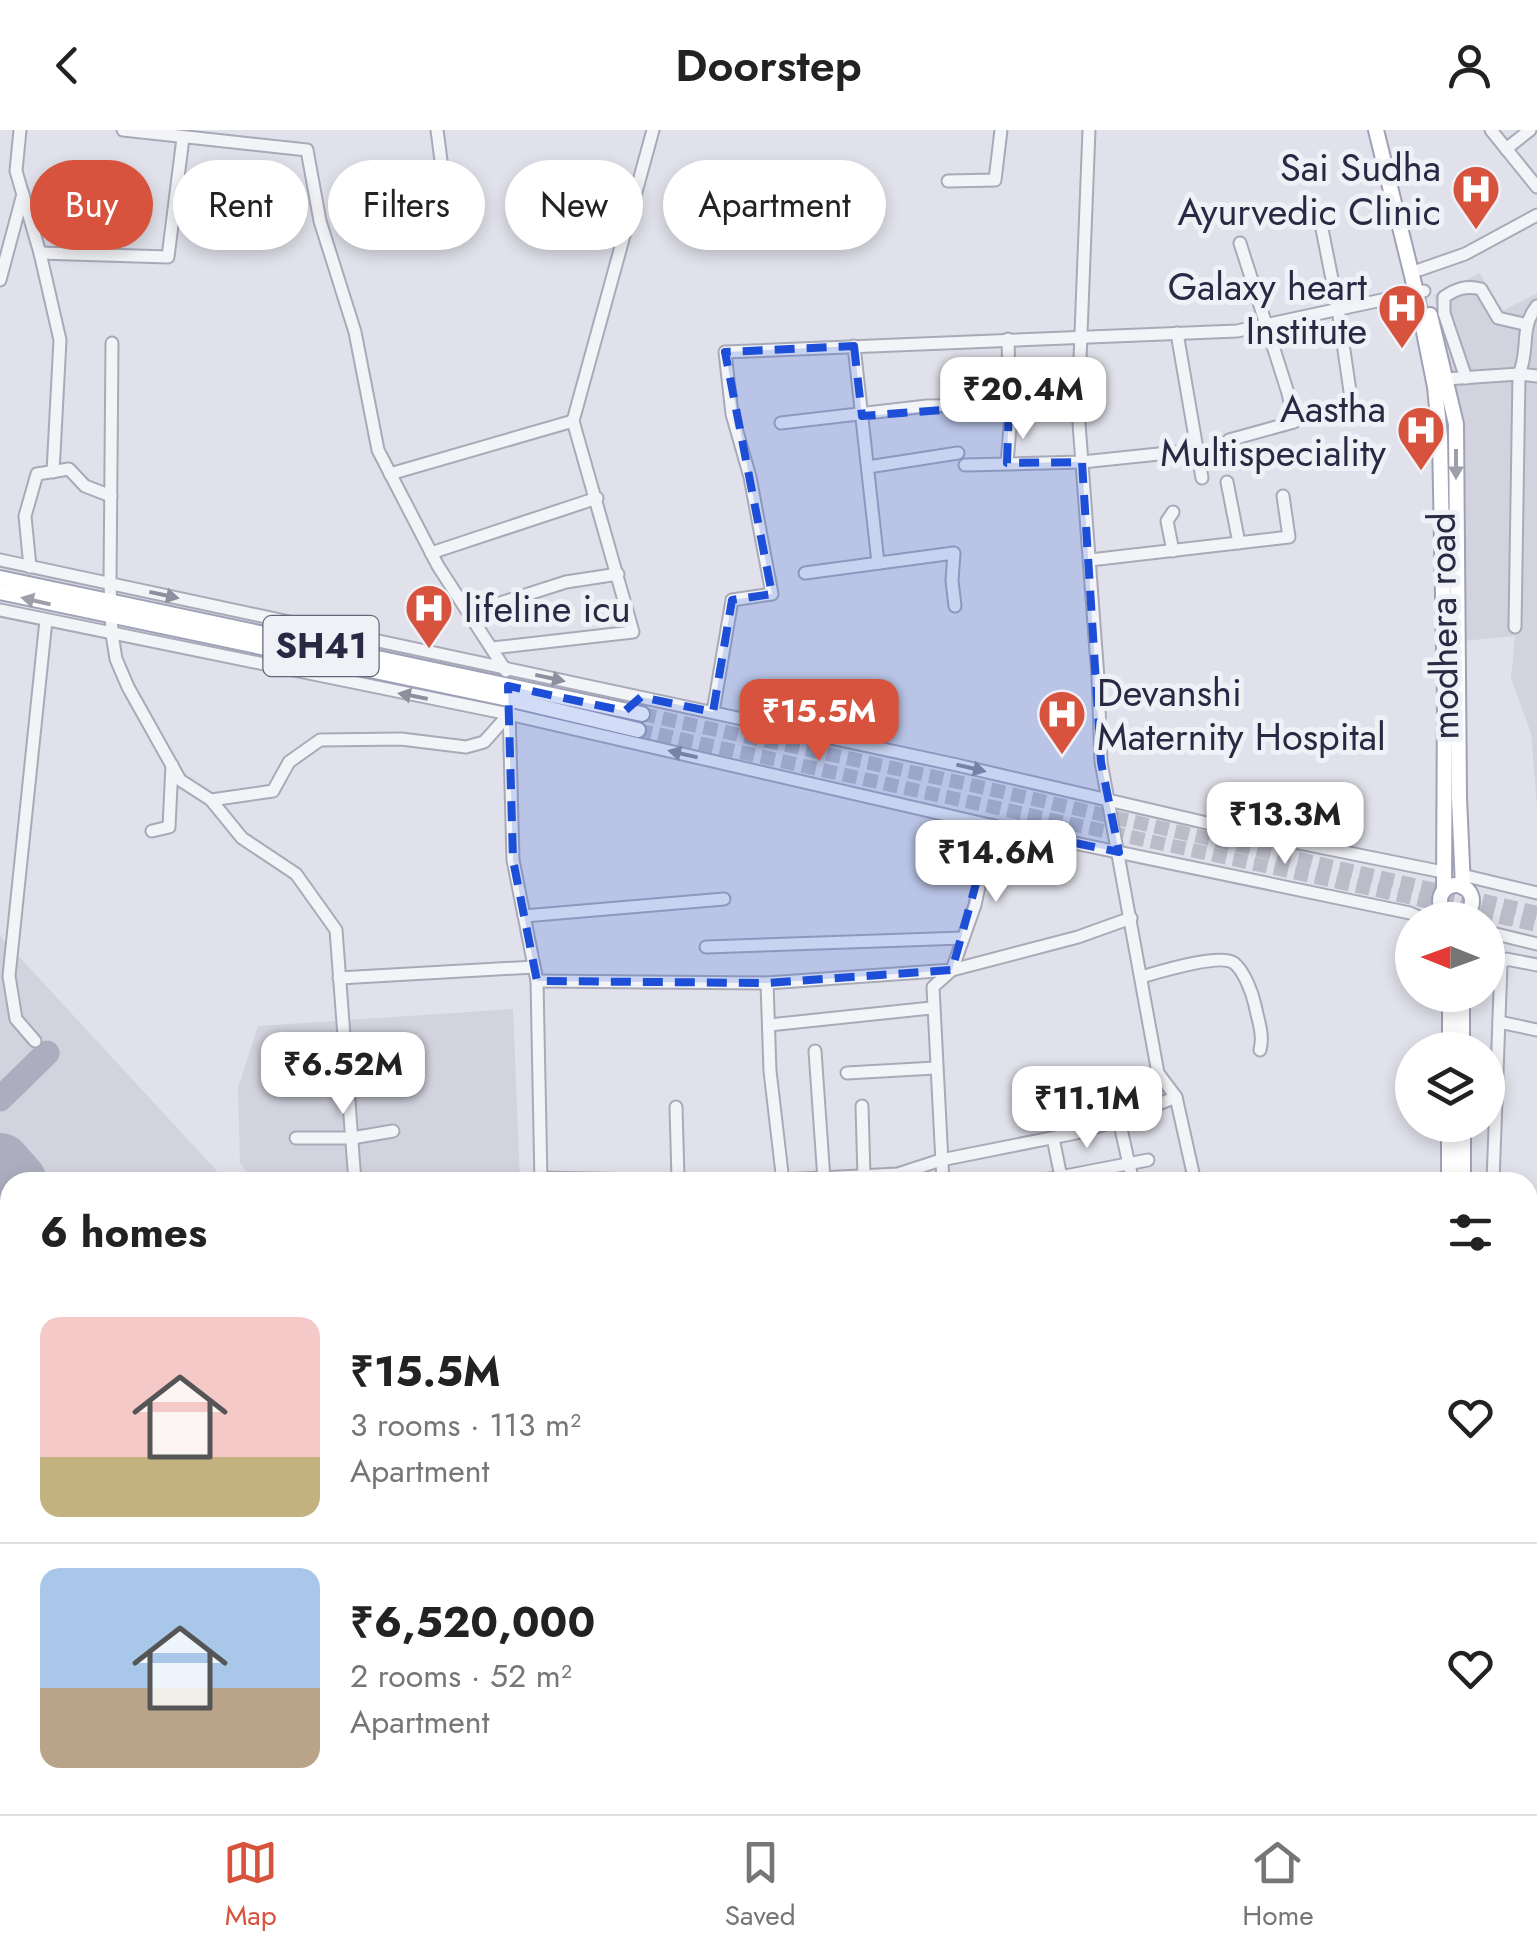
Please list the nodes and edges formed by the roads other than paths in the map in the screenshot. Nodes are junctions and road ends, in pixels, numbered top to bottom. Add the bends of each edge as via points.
1 (123, 130) edge
2 (438, 130) edge
3 (652, 130) edge
4 (1001, 130) edge
5 (1088, 130) edge
6 (1376, 130) edge
7 (1384, 130) edge
8 (1491, 130) edge
9 (1530, 130) edge
10 (20, 132) edge
11 (3, 135) dead end
12 (182, 138) junction
13 (1506, 149) junction
14 (441, 160) edge
15 (948, 181) dead end
16 (1537, 187) edge
17 (23, 194) junction
18 (1537, 215) edge
19 (1320, 224) dead end
20 (1240, 243) dead end
21 (40, 252) junction
22 (1419, 270) junction
23 (0, 280) edge
24 (1420, 292) junction
25 (1537, 306) edge
26 (1338, 309) junction
27 (1524, 324) junction
28 (1266, 325) junction
29 (1177, 333) junction
30 (1081, 336) junction
31 (1008, 339) junction
32 (112, 343) dead end
33 (854, 346) junction
34 (1520, 374) junction
35 (1537, 376) edge
36 (1446, 378) junction
37 (1466, 378) junction
38 (1009, 406) junction
39 (1352, 412) dead end
40 (862, 416) junction
41 (573, 420) junction
42 (780, 422) dead end
43 (1229, 440) dead end
44 (1197, 450) junction
45 (1082, 462) junction
46 (1006, 463) junction
47 (868, 466) junction
48 (53, 472) junction
49 (390, 474) junction
50 (1202, 478) dead end
51 (1227, 482) dead end
52 (111, 496) junction
53 (1283, 496) dead end
54 (596, 498) junction
55 (1173, 512) dead end
56 (1240, 543) junction
57 (1173, 551) junction
58 (431, 553) junction
59 (0, 560) edge
60 (1090, 560) junction
61 (878, 562) junction
62 (30, 567) junction
63 (805, 573) dead end
64 (618, 574) junction
65 (0, 578) edge
66 (110, 584) junction
67 (0, 592) edge
68 (111, 601) junction
69 (955, 606) dead end
70 (0, 610) edge
71 (469, 614) junction
72 (46, 620) junction
73 (112, 626) junction
74 (1516, 627) dead end
75 (492, 648) junction
76 (506, 669) junction
77 (641, 697) junction
78 (1451, 698) junction
79 (508, 700) junction
80 (713, 712) junction
81 (623, 718) junction
82 (639, 729) junction
83 (172, 765) junction
84 (211, 800) junction
85 (1107, 800) junction
86 (992, 825) junction
87 (152, 830) dead end
88 (1119, 852) junction
89 (1443, 872) junction
90 (1463, 881) junction
91 (1444, 889) junction
92 (1537, 894) edge
93 (724, 899) dead end
94 (1439, 902) edge
95 (1471, 902) edge
96 (1395, 910) edge
97 (524, 916) junction
98 (1131, 918) junction
99 (1505, 936) edge
100 (963, 938) junction
101 (1537, 944) edge
102 (706, 947) dead end
103 (1505, 961) edge
104 (1537, 965) edge
105 (534, 967) junction
106 (952, 970) junction
107 (1141, 976) junction
108 (340, 978) junction
109 (537, 981) junction
110 (768, 983) junction
111 (932, 1008) junction
112 (1498, 1012) edge
113 (1499, 1022) junction
114 (769, 1025) junction
115 (1537, 1030) edge
116 (35, 1041) dead end
117 (1260, 1050) dead end
118 (815, 1051) dead end
119 (935, 1068) junction
120 (847, 1073) dead end
121 (1158, 1073) junction
122 (1043, 1093) dead end
123 (1176, 1097) junction
124 (862, 1106) dead end
125 (676, 1107) dead end
126 (1119, 1120) junction
127 (393, 1131) dead end
128 (296, 1138) dead end
129 (352, 1138) junction
130 (1053, 1138) junction
131 (1449, 1142) edge
132 (1463, 1142) edge
133 (942, 1160) junction
134 (1148, 1160) dead end
135 (1129, 1164) junction
136 (354, 1172) edge
137 (541, 1172) edge
138 (678, 1172) edge
139 (782, 1172) edge
140 (823, 1172) edge
141 (864, 1172) edge
142 (904, 1172) edge
143 (943, 1172) edge
144 (1060, 1172) edge
145 (1087, 1172) edge
146 (1131, 1172) edge
147 (1193, 1172) edge
148 (1449, 1172) edge
149 (1463, 1172) edge
150 (1493, 1172) edge

1 - 12 street
2 - 14 street
3 - 41 street
4 - 15 street via 996,180
5 - 30 street
6 - 24 main road, modhera road
7 - 22 main road
8 - 13 street
9 - 13 street
10 - 11 street
10 - 17 street via 16,171
12 - 21 street via 168,257
12 - 49 street via 307,150 378,450
13 - 16 street
17 - 21 street
17 - 23 street
18 - 22 street via 1466,254
19 - 26 street
20 - 28 street
21 - 48 street via 60,340
22 - 24 main road
24 - 26 street
24 - 36 main road
24 - 78 main road, modhera road via 1440,438
25 - 27 street
26 - 28 street
26 - 39 street
27 - 34 street
27 - 37 street via 1498,318 1482,289 1471,286 1444,297
28 - 29 street
28 - 43 street via 1294,422
29 - 30 street
29 - 44 street
30 - 31 street
30 - 45 street
31 - 33 street
31 - 38 street
32 - 52 street
33 - 40 street
33 - 80 street via 725,352 772,594 732,600
34 - 35 street
34 - 37 street
34 - 74 street
36 - 37 street
36 -> 78 main road via 1456,424
38 - 40 street via 927,406
38 - 46 street
40 - 42 street
40 - 47 street
41 - 49 street
41 - 54 street
44 - 45 street
44 - 50 street
45 - 46 street
45 - 60 street
46 - 47 street
47 - 61 street
48 - 52 street via 69,469 86,486
48 - 62 street via 37,474 24,516
49 - 58 street
51 - 56 street
52 - 66 street
53 - 56 street via 1288,537
54 - 58 street
54 - 64 street
55 - 57 street via 1167,520
56 - 57 street
57 - 60 street
58 - 71 street
59 - 62 street
60 - 85 street
61 - 63 street
61 - 69 street via 954,553
62 - 66 street
64 - 71 street via 566,582
64 - 75 street via 633,632
65 - 68 main road, SH41
66 - 68 street
66 -> 76 street
73 -> 67 main road, SH41
68 - 73 street
68 - 79 main road, SH41
70 - 72 street
71 - 75 street
72 - 73 street
72 - 116 street via 9,976 16,1019
79 -> 73 main road, SH41
73 - 83 street via 128,687
75 - 76 street
76 -> 77 street
76 - 79 street
77 - 80 street
77 - 81 street
78 - 89 main road, modhera road
78 - 90 main road
79 - 81 main road, SH41
79 - 82 street
79 - 84 street via 484,742 466,747 401,738 320,740 289,762 273,792
79 - 97 street via 513,860
80 -> 85 street
81 - 82 main road, SH41
81 - 82 street
86 -> 82 street
83 - 84 street via 180,780
83 - 87 street via 169,827
84 - 108 street via 242,838 296,874 336,930
85 - 88 street
85 - 89 street
86 - 88 street
86 - 100 street
88 - 96 street
88 - 98 street
89 - 91 main road, modhera road
90 - 91 main road
90 - 92 street
90 - 95 main road
91 - 94 main road, modhera road
93 - 97 street
97 - 105 street
98 - 106 street
98 - 107 street
99 - 101 street
100 - 102 street
100 - 106 street
103 - 104 street
105 - 108 street
105 - 109 street
106 - 110 street
106 - 111 street via 932,987
107 - 117 street via 1229,960 1252,995 1264,1037
107 - 121 street
108 - 129 street
109 - 110 street
109 - 137 street
110 - 114 street
111 - 114 street
111 - 119 street
112 - 113 street
113 - 115 street
113 - 150 street
114 - 139 street
118 - 140 street
119 - 120 street
119 - 133 street
121 - 122 street
121 - 123 street
123 - 126 street
123 - 147 street
124 - 141 street
125 - 138 street
126 - 130 street
126 - 135 street
127 - 129 street
128 - 129 street
129 - 136 street
130 - 133 street
130 - 144 street
131 - 148 main road
132 - 149 main road
133 - 142 street
133 - 143 street
134 - 135 street
135 - 145 street
135 - 146 street

